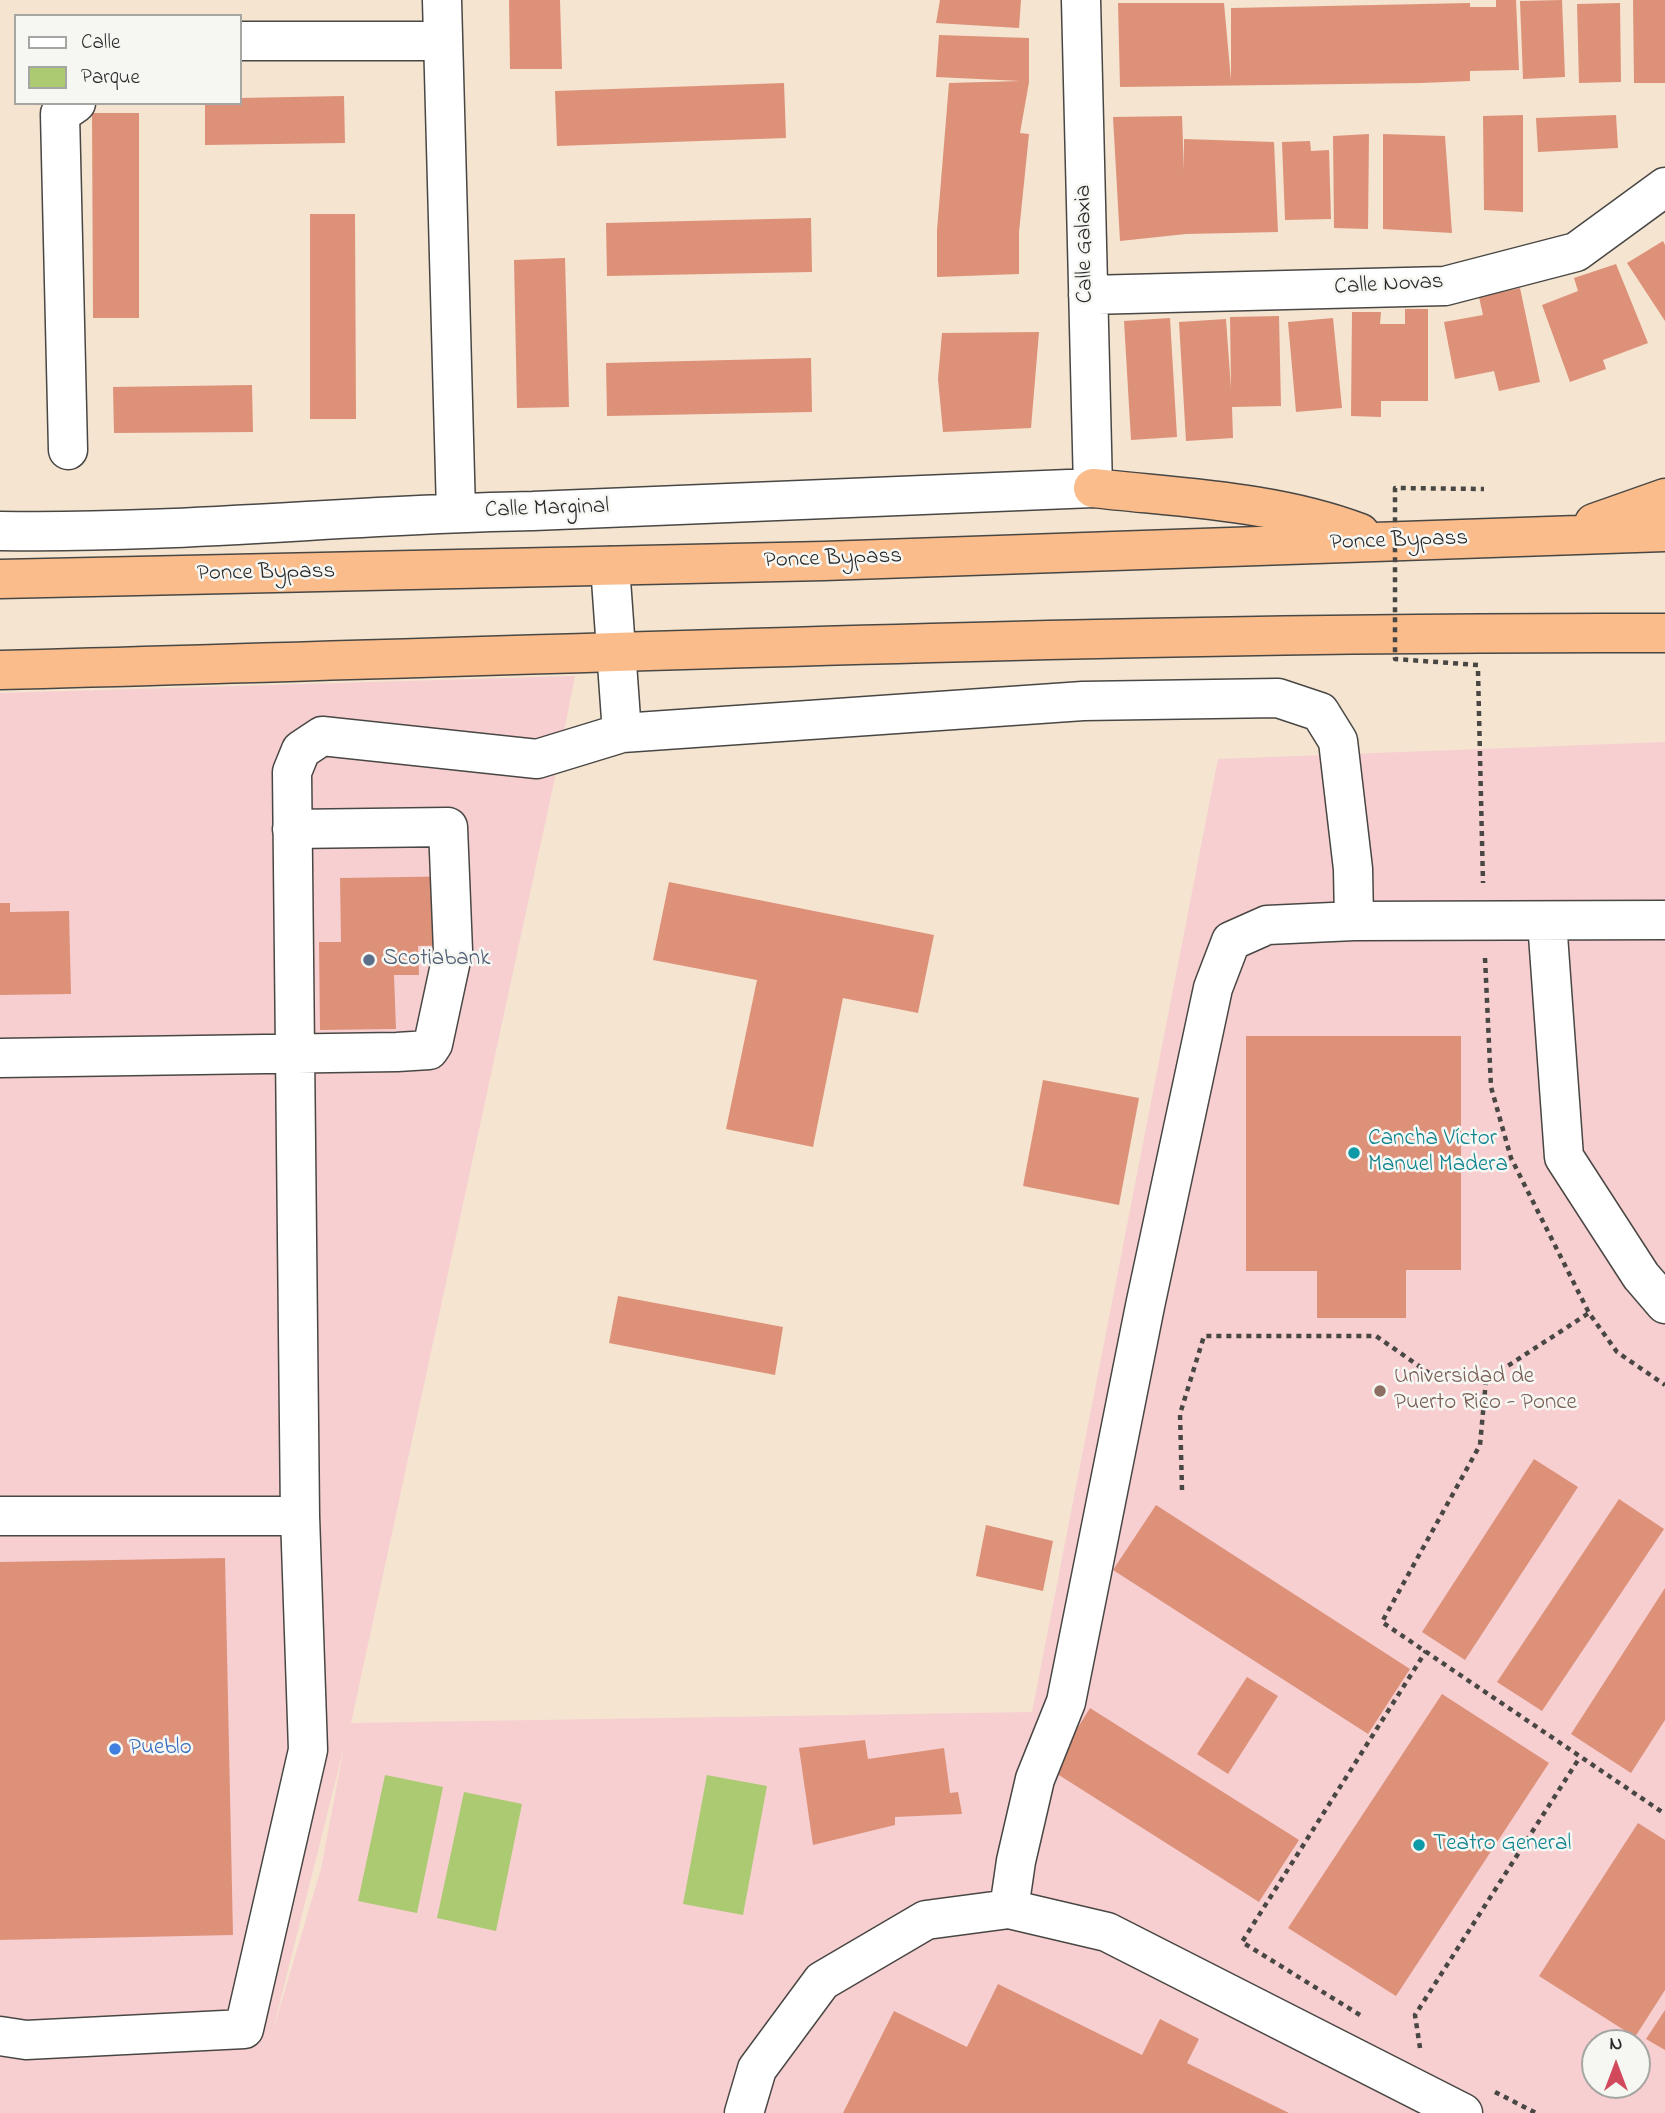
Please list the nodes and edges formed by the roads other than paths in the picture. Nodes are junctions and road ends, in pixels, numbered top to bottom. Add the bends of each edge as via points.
1 (442, 0) edge
2 (1081, 0) edge
3 (242, 41) edge
4 (443, 41) junction
5 (73, 105) edge
6 (1665, 187) edge
7 (1087, 295) junction
8 (68, 450) dead end
9 (1093, 488) junction
10 (1665, 498) edge
11 (456, 512) junction
12 (0, 531) edge
13 (1665, 532) edge
14 (1556, 537) junction
15 (1385, 543) junction
16 (610, 566) junction
17 (0, 579) edge
18 (1545, 633) junction
19 (1665, 633) edge
20 (617, 652) junction
21 (1665, 655) edge
22 (0, 670) edge
23 (622, 733) junction
24 (292, 829) junction
25 (1665, 920) edge
26 (1354, 921) junction
27 (1547, 921) junction
28 (295, 1053) junction
29 (0, 1058) edge
30 (1665, 1304) edge
31 (0, 1516) edge
32 (300, 1516) junction
33 (1009, 1909) junction
34 (0, 2036) edge
35 (744, 2113) edge
36 (1464, 2113) edge

1 - 4 street
2 - 7 street, Calle Galaxia
3 - 4 street
4 - 11 street
5 - 8 street via 60,114
6 - 7 street, Calle Novas via 1576,252 1445,286
7 - 9 street, Calle Galaxia
9 - 11 street, Calle Marginal
9 - 15 highway via 1256,506 1339,525
10 - 14 highway
11 - 12 street, Calle Marginal via 82,533
13 - 14 highway, Ponce Bypass
14 - 15 highway, Ponce Bypass
15 - 16 highway, Ponce Bypass
16 - 17 highway, Ponce Bypass
16 - 20 street
18 - 19 highway
18 - 20 highway
18 - 21 highway
20 - 22 highway
20 - 23 street
23 - 24 street via 537,759 322,736 301,750 292,772
23 - 26 street via 1083,701 1278,698 1320,712 1338,741 1353,869
24 - 28 street
24 - 28 street via 448,827 453,951 429,1050
25 - 27 street
26 - 27 street
26 - 33 street via 1267,925 1243,936 1231,942 1213,988 1066,1702 1035,1779
27 - 30 street via 1564,1157 1641,1276
28 - 29 street
28 - 32 street
31 - 32 street
32 - 34 street via 308,1750 244,2029 26,2040
33 - 35 street via 926,1920 822,1980 757,2069
33 - 36 street via 1107,1933

